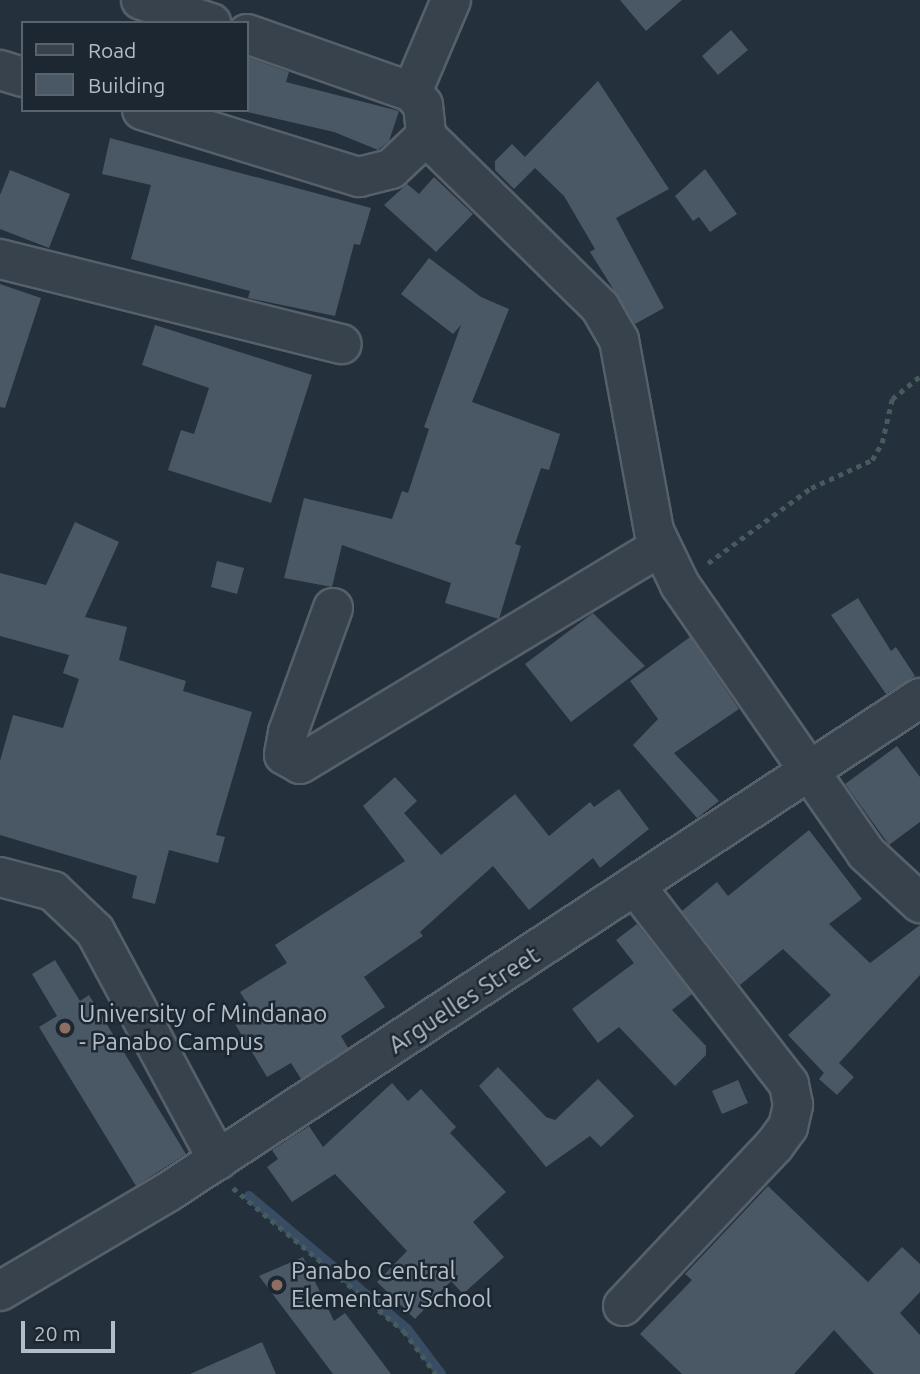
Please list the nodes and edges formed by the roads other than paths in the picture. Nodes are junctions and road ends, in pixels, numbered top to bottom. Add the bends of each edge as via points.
1 (141, 0) edge
2 (450, 0) edge
3 (205, 21) edge
4 (248, 34) edge
5 (0, 71) edge
6 (21, 76) edge
7 (412, 92) junction
8 (148, 112) edge
9 (426, 136) junction
10 (0, 259) edge
11 (342, 344) dead end
12 (660, 547) junction
13 (332, 608) dead end
14 (920, 698) edge
15 (810, 772) junction
16 (0, 877) edge
17 (637, 888) junction
18 (920, 903) edge
19 (214, 1163) junction
20 (0, 1291) edge
21 (623, 1306) dead end

1 - 3 street
2 - 7 street
4 - 7 street
5 - 6 street
7 - 9 street via 423,105
8 - 9 street via 359,177 391,169
9 - 12 street via 580,284 619,340
10 - 11 street
12 - 13 street via 300,764 284,755 288,732
12 - 15 street via 680,585
14 - 15 street, Arguelles Street
15 - 17 street, Arguelles Street
15 - 18 street via 866,853
16 - 19 street via 53,891 95,931
17 - 19 street, Arguelles Street
17 - 21 street via 789,1084 793,1105 788,1127 774,1146
19 - 20 street, Arguelles Street

